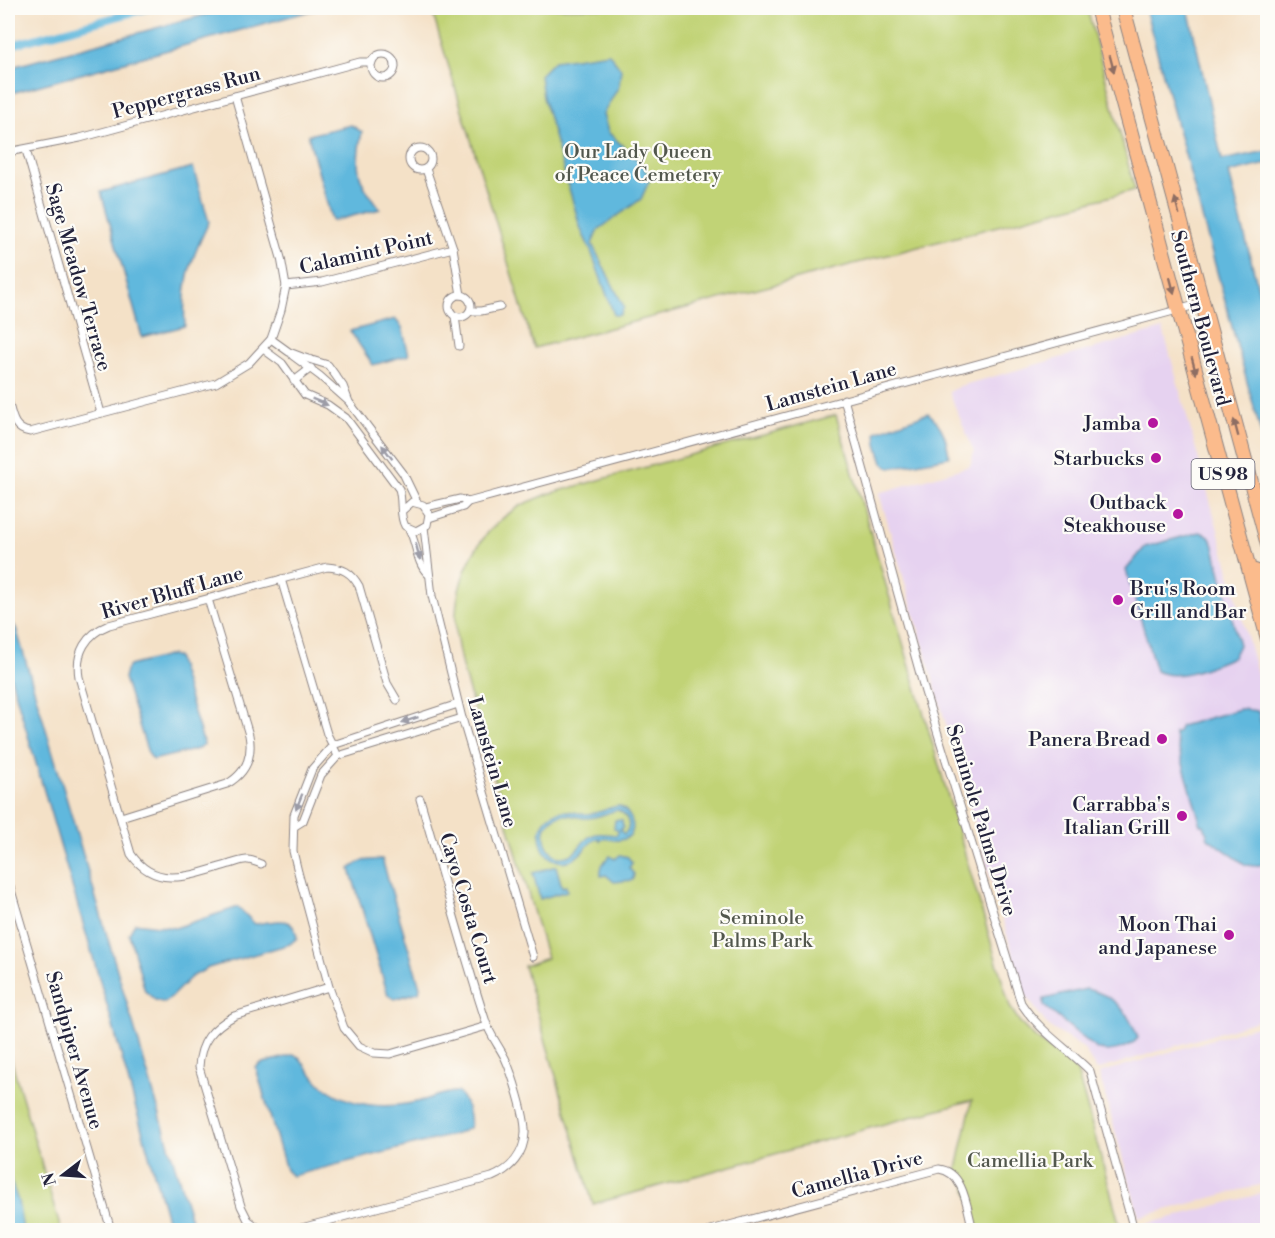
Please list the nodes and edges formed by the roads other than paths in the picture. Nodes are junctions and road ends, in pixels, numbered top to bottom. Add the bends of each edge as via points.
1 (1096, 8) edge
2 (1123, 8) edge
3 (372, 62) dead end
4 (235, 96) junction
5 (26, 150) junction
6 (8, 152) edge
7 (426, 169) dead end
8 (453, 248) junction
9 (286, 286) junction
10 (460, 295) junction
11 (1203, 303) junction
12 (501, 307) dead end
13 (1178, 309) junction
14 (470, 311) junction
15 (455, 316) junction
16 (271, 339) junction
17 (459, 346) dead end
18 (263, 349) junction
19 (289, 352) junction
20 (320, 362) junction
21 (310, 369) junction
22 (294, 381) junction
23 (844, 399) junction
24 (8, 400) edge
25 (349, 402) junction
26 (101, 413) junction
27 (417, 502) junction
28 (468, 502) junction
29 (426, 507) junction
30 (403, 510) junction
31 (429, 518) junction
32 (424, 527) junction
33 (408, 529) junction
34 (1268, 545) edge
35 (1244, 554) junction
36 (428, 574) junction
37 (281, 579) junction
38 (1268, 593) edge
39 (208, 599) junction
40 (1268, 639) edge
41 (396, 700) dead end
42 (458, 704) junction
43 (462, 718) junction
44 (384, 728) junction
45 (362, 736) junction
46 (389, 740) junction
47 (333, 745) junction
48 (365, 747) junction
49 (338, 756) junction
50 (308, 780) junction
51 (317, 784) junction
52 (420, 799) dead end
53 (121, 817) junction
54 (295, 826) junction
55 (261, 864) dead end
56 (8, 880) edge
57 (533, 957) dead end
58 (329, 987) junction
59 (487, 1026) junction
60 (1133, 1228) edge
61 (111, 1230) edge
62 (261, 1230) edge
63 (294, 1230) edge
64 (715, 1230) edge
65 (973, 1230) edge

1 -> 13 highway, Southern Boulevard / US 98
11 -> 2 highway, Southern Boulevard / US 98
3 - 4 street, Peppergrass Run
4 - 5 street, Peppergrass Run
4 - 9 street
5 - 6 street, Peppergrass Run
5 - 26 street, Sage Meadow Terrace
7 - 8 street
8 - 9 street, Calamint Point via 322,282
8 - 10 street
9 - 16 street
10 - 14 street via 470,300
10 - 15 street via 449,303
11 - 13 street, Lamstein Lane
34 -> 11 highway, Southern Boulevard / US 98
12 - 14 street
13 - 23 street, Lamstein Lane
13 -> 35 highway, Southern Boulevard / US 98
14 - 15 street via 462,317
15 - 17 street
16 - 18 street
16 - 19 street
18 - 22 street via 282,363
18 - 26 street via 216,383
19 - 20 street
19 - 21 street
20 - 21 street
20 - 25 street via 336,374
21 - 22 street
21 - 25 street
22 -> 30 street via 305,395 346,418 399,489
23 - 28 street, Lamstein Lane
23 - 60 street, Seminole Palms Drive via 925,692 1021,1003 1039,1026 1090,1071
24 - 26 street via 15,424 22,431
27 -> 25 street via 403,473
27 - 29 street
27 - 30 street
28 - 29 street, Lamstein Lane
28 - 31 street, Lamstein Lane
29 - 31 street
30 - 33 street via 401,518
31 - 32 street
32 - 33 street via 417,531
32 - 36 street, Lamstein Lane
33 -> 36 street, Lamstein Lane via 422,568
35 - 38 highway
35 - 40 highway, Southern Boulevard / US 98
36 - 42 street, Lamstein Lane
37 - 39 street, River Bluff Lane
37 - 41 street, River Bluff Lane via 327,567 352,574
37 - 47 street
39 - 53 street via 249,735 249,759 240,774 227,784
39 - 53 street, River Bluff Lane via 101,628 88,638 80,652 79,677
42 - 43 street, Lamstein Lane
42 -> 44 street
43 - 46 street
43 - 57 street, Lamstein Lane
44 - 45 street
44 - 46 street
45 - 47 street
45 - 48 street
46 - 48 street
47 - 49 street
47 - 50 street via 312,769
48 - 49 street
49 - 51 street
50 - 51 street
50 -> 54 street via 294,815
51 - 54 street via 303,821
52 - 59 street, Cayo Costa Court
53 - 55 street, River Bluff Lane via 132,854 142,867 158,875 175,878 248,860
54 - 58 street via 293,851
56 - 61 street, Sandpiper Avenue
58 - 59 street via 348,1035 374,1053 398,1053
58 - 62 street via 234,1016 208,1035 201,1050 199,1067 241,1206 248,1220
59 - 63 street, Cayo Costa Court via 507,1061 525,1122 525,1140 513,1163 492,1177
64 - 65 street, Camellia Drive via 939,1169 953,1174 960,1183

